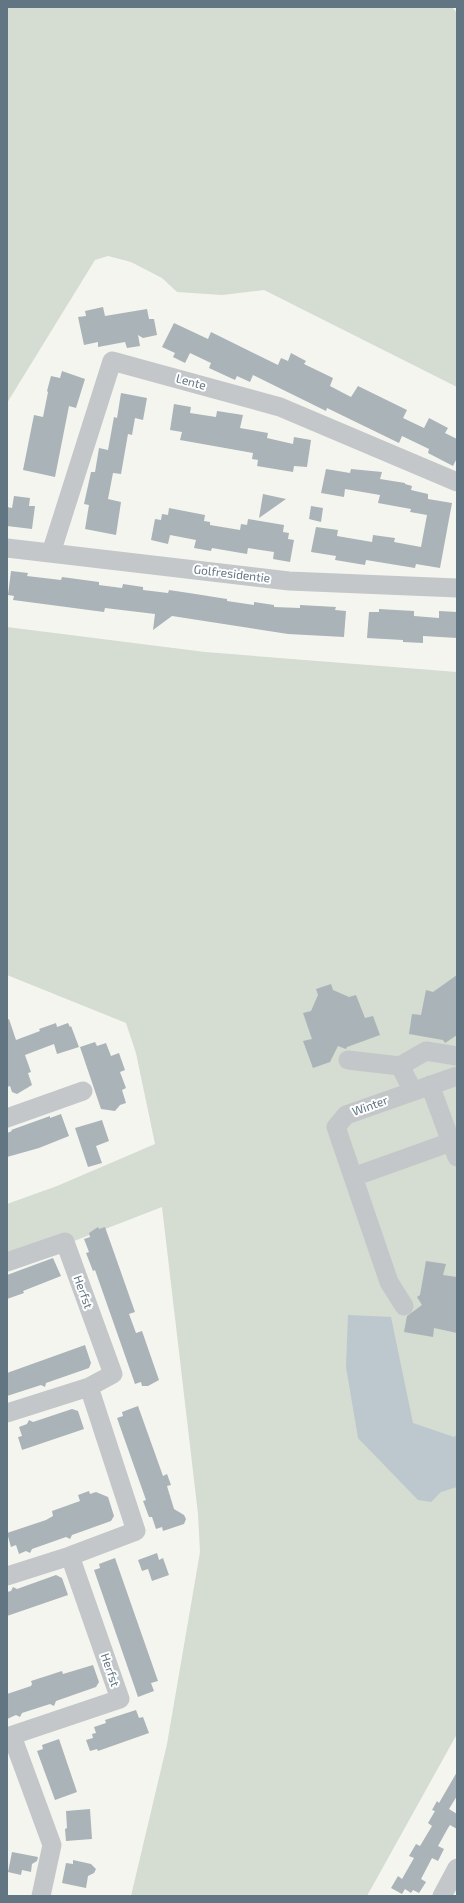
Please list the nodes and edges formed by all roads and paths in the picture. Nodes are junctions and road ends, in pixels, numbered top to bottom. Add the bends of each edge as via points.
1 (457, 482) edge
2 (7, 548) edge
3 (51, 553) junction
4 (457, 588) edge
5 (457, 1056) edge
6 (348, 1060) dead end
7 (400, 1066) junction
8 (457, 1076) edge
9 (422, 1088) junction
10 (83, 1091) dead end
11 (7, 1118) edge
12 (454, 1150) edge
13 (353, 1177) junction
14 (7, 1262) edge
15 (404, 1306) dead end
16 (89, 1387) junction
17 (7, 1413) edge
18 (70, 1556) junction
19 (7, 1576) edge
20 (9, 1737) edge
21 (457, 1868) edge
22 (42, 1896) edge
23 (442, 1896) edge

1 - 3 street, Lente via 280,407 112,361
2 - 3 street, Golfresidentie
3 - 4 street, Golfresidentie via 289,581
5 - 7 street via 426,1051
6 - 7 street
7 - 9 street
8 - 9 street, Winter
9 - 12 street
9 - 13 street, Winter via 346,1115 336,1127
10 - 11 street
12 - 13 street
13 - 15 street, Winter via 389,1282
14 - 16 street, Herfst via 65,1242 113,1374
16 - 17 street, Herfst
16 - 18 street via 136,1531
18 - 19 street
18 - 20 street, Herfst via 120,1699
20 - 22 street, Herfst via 52,1845
21 - 23 street

